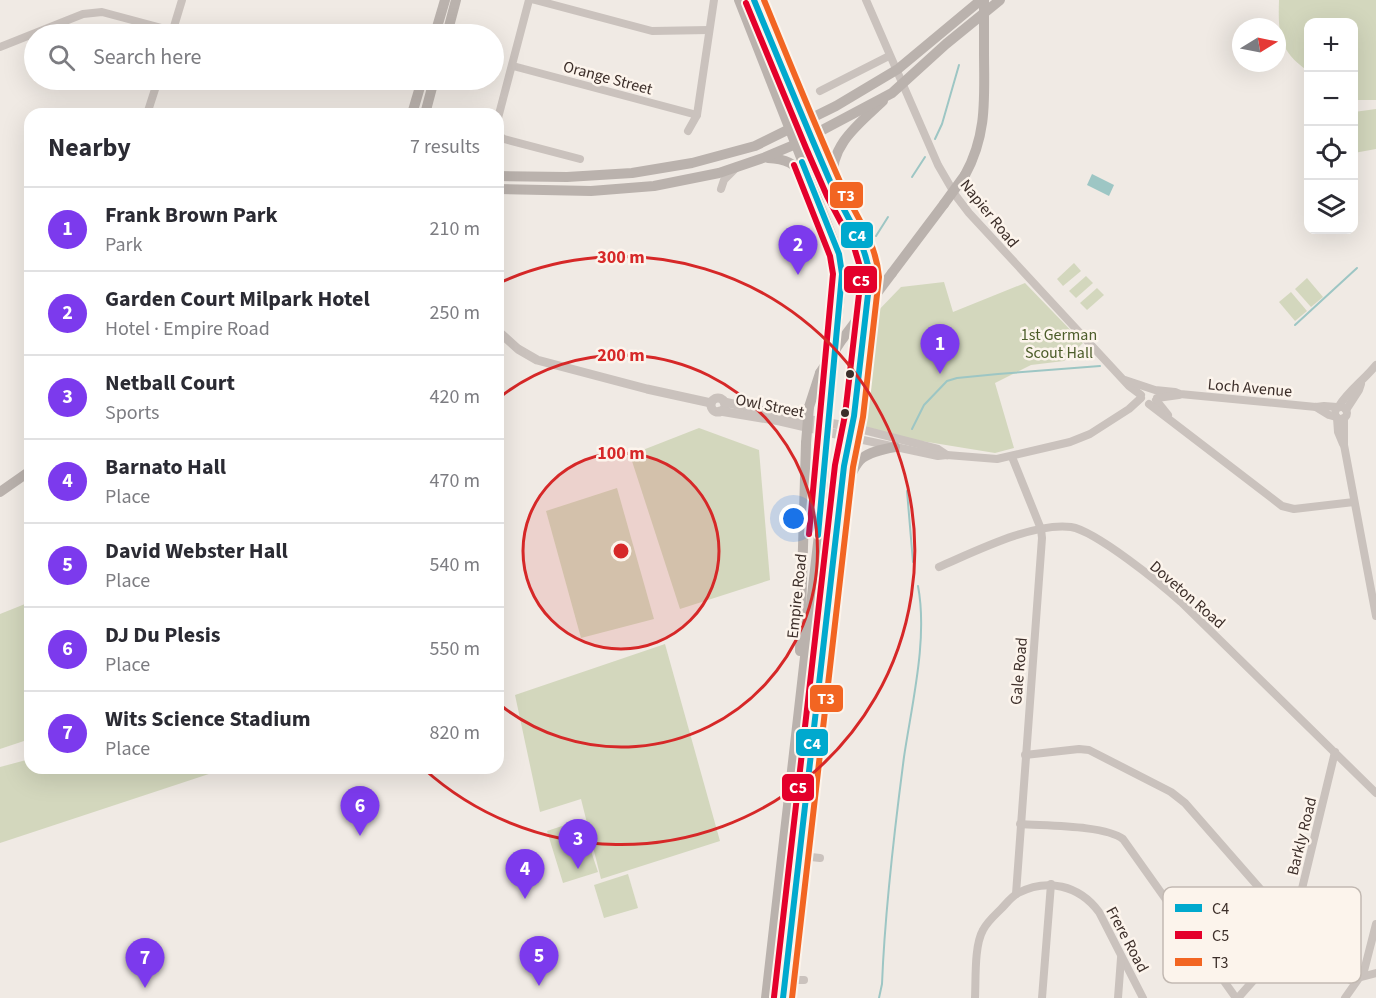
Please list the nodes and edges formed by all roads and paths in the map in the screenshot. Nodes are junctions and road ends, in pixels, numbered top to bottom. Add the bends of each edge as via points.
1 (182, 0) edge
2 (445, 0) edge
3 (456, 0) edge
4 (529, 0) edge
5 (535, 0) edge
6 (754, 0) edge
7 (866, 0) edge
8 (982, 0) edge
9 (1000, 0) edge
10 (716, 2) edge
11 (739, 2) edge
12 (58, 24) edge
13 (144, 24) edge
14 (174, 24) edge
15 (438, 24) edge
16 (450, 24) edge
17 (710, 30) junction
18 (24, 37) edge
19 (0, 47) edge
20 (889, 56) junction
21 (513, 66) junction
22 (898, 69) junction
23 (904, 84) junction
24 (155, 90) edge
25 (419, 90) edge
26 (431, 90) edge
27 (820, 91) dead end
28 (892, 93) junction
29 (149, 108) edge
30 (414, 108) edge
31 (427, 108) edge
32 (501, 108) edge
33 (697, 115) junction
34 (806, 121) junction
35 (789, 129) junction
36 (688, 131) dead end
37 (812, 135) junction
38 (504, 139) edge
39 (796, 144) junction
40 (763, 158) junction
41 (580, 159) dead end
42 (737, 167) junction
43 (504, 176) edge
44 (810, 181) junction
45 (504, 189) edge
46 (721, 189) dead end
47 (834, 190) junction
48 (504, 336) edge
49 (1376, 365) edge
50 (1149, 397) junction
51 (1340, 413) junction
52 (827, 428) junction
53 (850, 432) junction
54 (896, 447) junction
55 (947, 455) junction
56 (1012, 457) junction
57 (24, 467) edge
58 (24, 475) edge
59 (0, 483) edge
60 (0, 492) edge
61 (1354, 502) junction
62 (840, 508) junction
63 (1041, 529) junction
64 (939, 567) dead end
65 (1376, 616) edge
66 (804, 666) junction
67 (1335, 752) junction
68 (1025, 755) junction
69 (1376, 793) edge
70 (1020, 824) junction
71 (1051, 884) junction
72 (1259, 887) edge
73 (1304, 887) edge
74 (1016, 894) junction
75 (1163, 895) edge
76 (1376, 924) edge
77 (1121, 955) junction
78 (1376, 973) edge
79 (1361, 977) joint
80 (1226, 983) edge
81 (1249, 983) edge
82 (1356, 983) edge
83 (766, 998) edge
84 (783, 998) edge
85 (975, 998) edge
86 (1041, 998) edge
87 (1118, 998) edge
88 (1143, 998) edge
89 (1237, 998) edge
90 (1345, 998) edge

1 - 14 street
2 - 15 main road
3 - 16 main road
4 - 21 street
5 - 17 street via 652,31
6 - 34 main road, Empire Road
7 - 20 street, Napier Road
8 - 22 main road
8 - 66 main road, bridge via 983,127 977,151 965,175 841,340 820,373 809,407 800,638
9 - 23 main road
10 - 17 street
11 - 35 main road, Empire Road
12 - 13 street via 83,14 102,12
17 - 33 street
18 - 19 street
20 - 22 street, Napier Road
20 - 27 street
21 - 32 street
21 - 33 street, Orange Street
22 - 23 street, Napier Road
22 - 34 main road
23 - 28 main road
23 - 50 street, Napier Road via 938,165 969,213 1125,380
24 - 29 street
25 - 30 main road
26 - 31 main road
28 - 37 main road
28 - 47 main road via 840,147 832,168
33 - 36 street
34 - 35 main road
34 - 37 main road, Empire Road
35 - 39 main road, Empire Road
35 - 43 main road via 755,146 664,169 601,176
37 - 39 main road
37 - 47 main road, Empire Road
38 - 41 street
39 - 40 main road
39 - 44 main road, Empire Road
40 - 42 main road
40 - 44 main road via 786,160
42 - 45 main road via 654,186 591,191
42 - 46 street
44 - 52 main road, Empire Road via 842,270
47 - 53 main road, Empire Road via 870,266
48 - 52 street, Owl Street via 537,360 711,403 714,411 722,407
49 - 51 street via 1347,394
50 - 51 street, Loch Avenue via 1180,394 1316,407 1329,415
50 - 56 street via 1082,438
50 - 61 street, Napier Road via 1173,424 1282,506
51 - 61 street via 1338,432
52 - 53 street, Owl Street
52 - 66 main road, Empire Road
53 - 54 street
53 - 55 street via 938,449
53 - 62 main road, Empire Road
54 - 55 street
54 - 62 main road via 872,452 858,461
55 - 56 street
56 - 63 street, Gale Road
57 - 59 main road
58 - 60 main road
61 - 65 street
62 - 84 main road, Empire Road
63 - 64 street, Doveton Road
63 - 67 street, Doveton Road via 1083,530 1166,589
63 - 68 street, Gale Road
66 - 83 main road, Empire Road
67 - 69 street, Doveton Road
67 - 73 street, Barkly Road
68 - 70 street, Gale Road
68 - 72 street via 1089,750 1179,797
70 - 74 street, Gale Road
70 - 75 street via 1116,835 1123,839
71 - 74 street
71 - 77 street, Frere Road via 1079,893 1093,903
71 - 86 street
74 - 85 street via 982,931
76 - 79 street
77 - 87 street
77 - 88 street, Frere Road
78 - 79 street
80 - 89 street
81 - 89 street, Barkly Road
82 - 90 street

